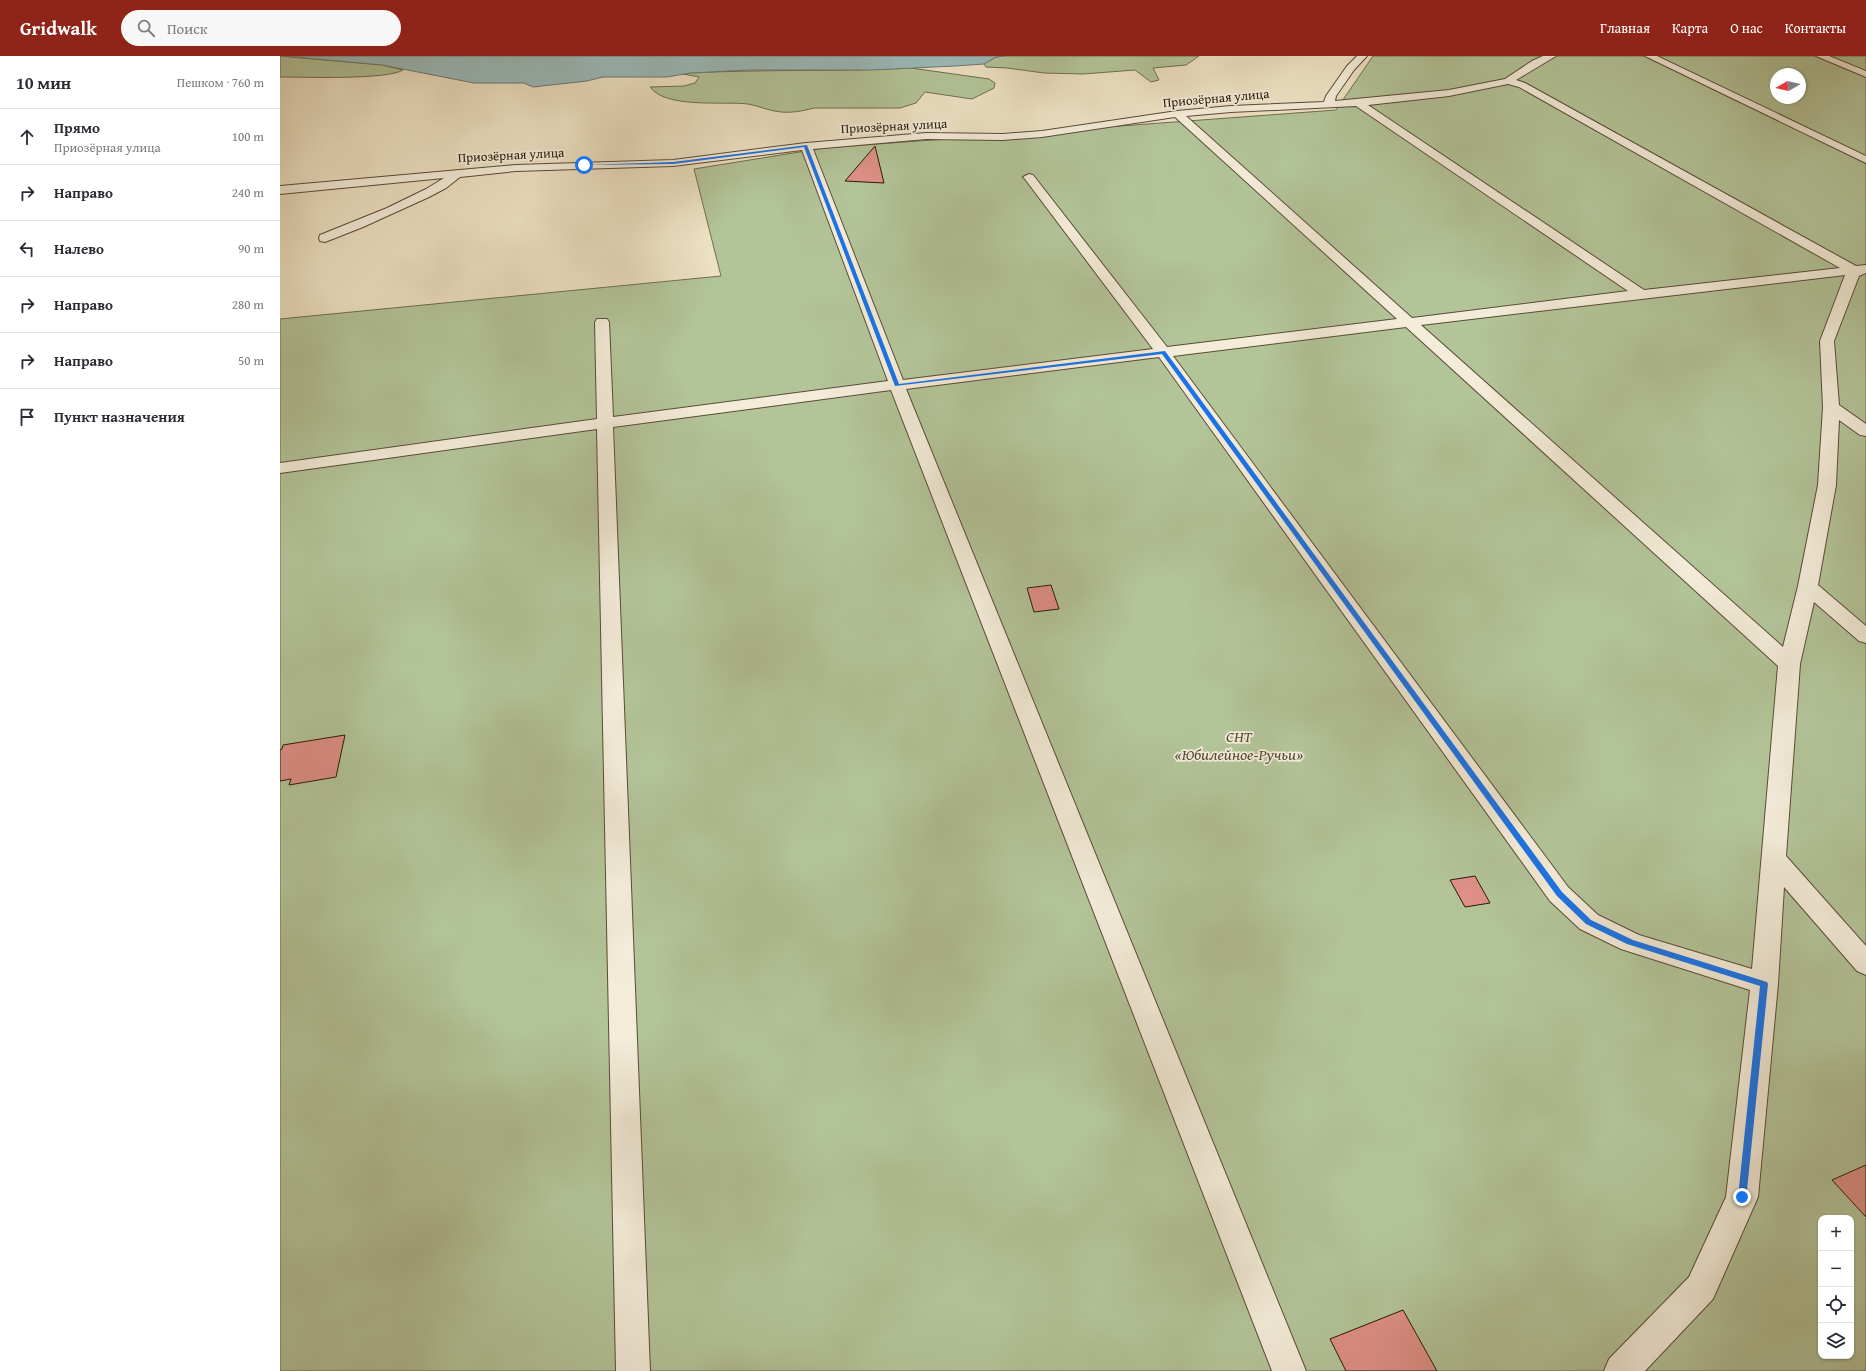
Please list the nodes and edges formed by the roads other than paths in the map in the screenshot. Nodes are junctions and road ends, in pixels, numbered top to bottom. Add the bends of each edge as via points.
1 (1362, 56) edge
2 (1551, 56) edge
3 (1650, 56) edge
4 (1821, 56) edge
5 (1866, 74) edge
6 (1508, 81) junction
7 (1358, 103) junction
8 (1333, 104) junction
9 (1178, 114) junction
10 (806, 146) junction
11 (1866, 160) edge
12 (458, 172) junction
13 (1029, 177) dead end
14 (280, 190) edge
15 (325, 238) dead end
16 (1862, 272) edge
17 (1641, 294) junction
18 (602, 322) dead end
19 (1411, 323) junction
20 (1163, 352) junction
21 (897, 385) junction
22 (1831, 407) junction
23 (604, 423) junction
24 (1866, 431) edge
25 (283, 467) edge
26 (280, 484) edge
27 (1808, 586) junction
28 (1866, 637) edge
29 (1789, 664) junction
30 (1773, 857) junction
31 (1866, 964) edge
32 (1764, 984) junction
33 (633, 1371) edge
34 (1289, 1371) edge
35 (1621, 1371) edge

1 - 8 street via 1350,68 1331,96 1329,101
2 - 6 street
3 - 11 street
4 - 5 street
6 - 7 street, Приозёрная улица via 1449,93
6 - 16 street via 1522,84
7 - 8 street, Приозёрная улица
7 - 17 street
8 - 9 street, Приозёрная улица
9 - 10 street, Приозёрная улица via 1042,134 1003,137 926,136
9 - 19 street
10 - 12 street, Приозёрная улица via 673,163
10 - 21 street
12 - 14 street, Приозёрная улица
12 - 15 street via 450,181 428,193 376,218
13 - 20 street
16 - 17 street
16 - 22 street via 1828,341
17 - 19 street
18 - 23 street
19 - 20 street
19 - 29 street
20 - 21 street
20 - 32 street via 1559,894 1588,922 1630,942
21 - 23 street
21 - 34 street
22 - 24 street
22 - 27 street via 1827,485
23 - 25 street
23 - 33 street
25 - 26 street
27 - 28 street
27 - 29 street
29 - 30 street
30 - 31 street
30 - 32 street
32 - 35 street via 1742,1197 1700,1288

